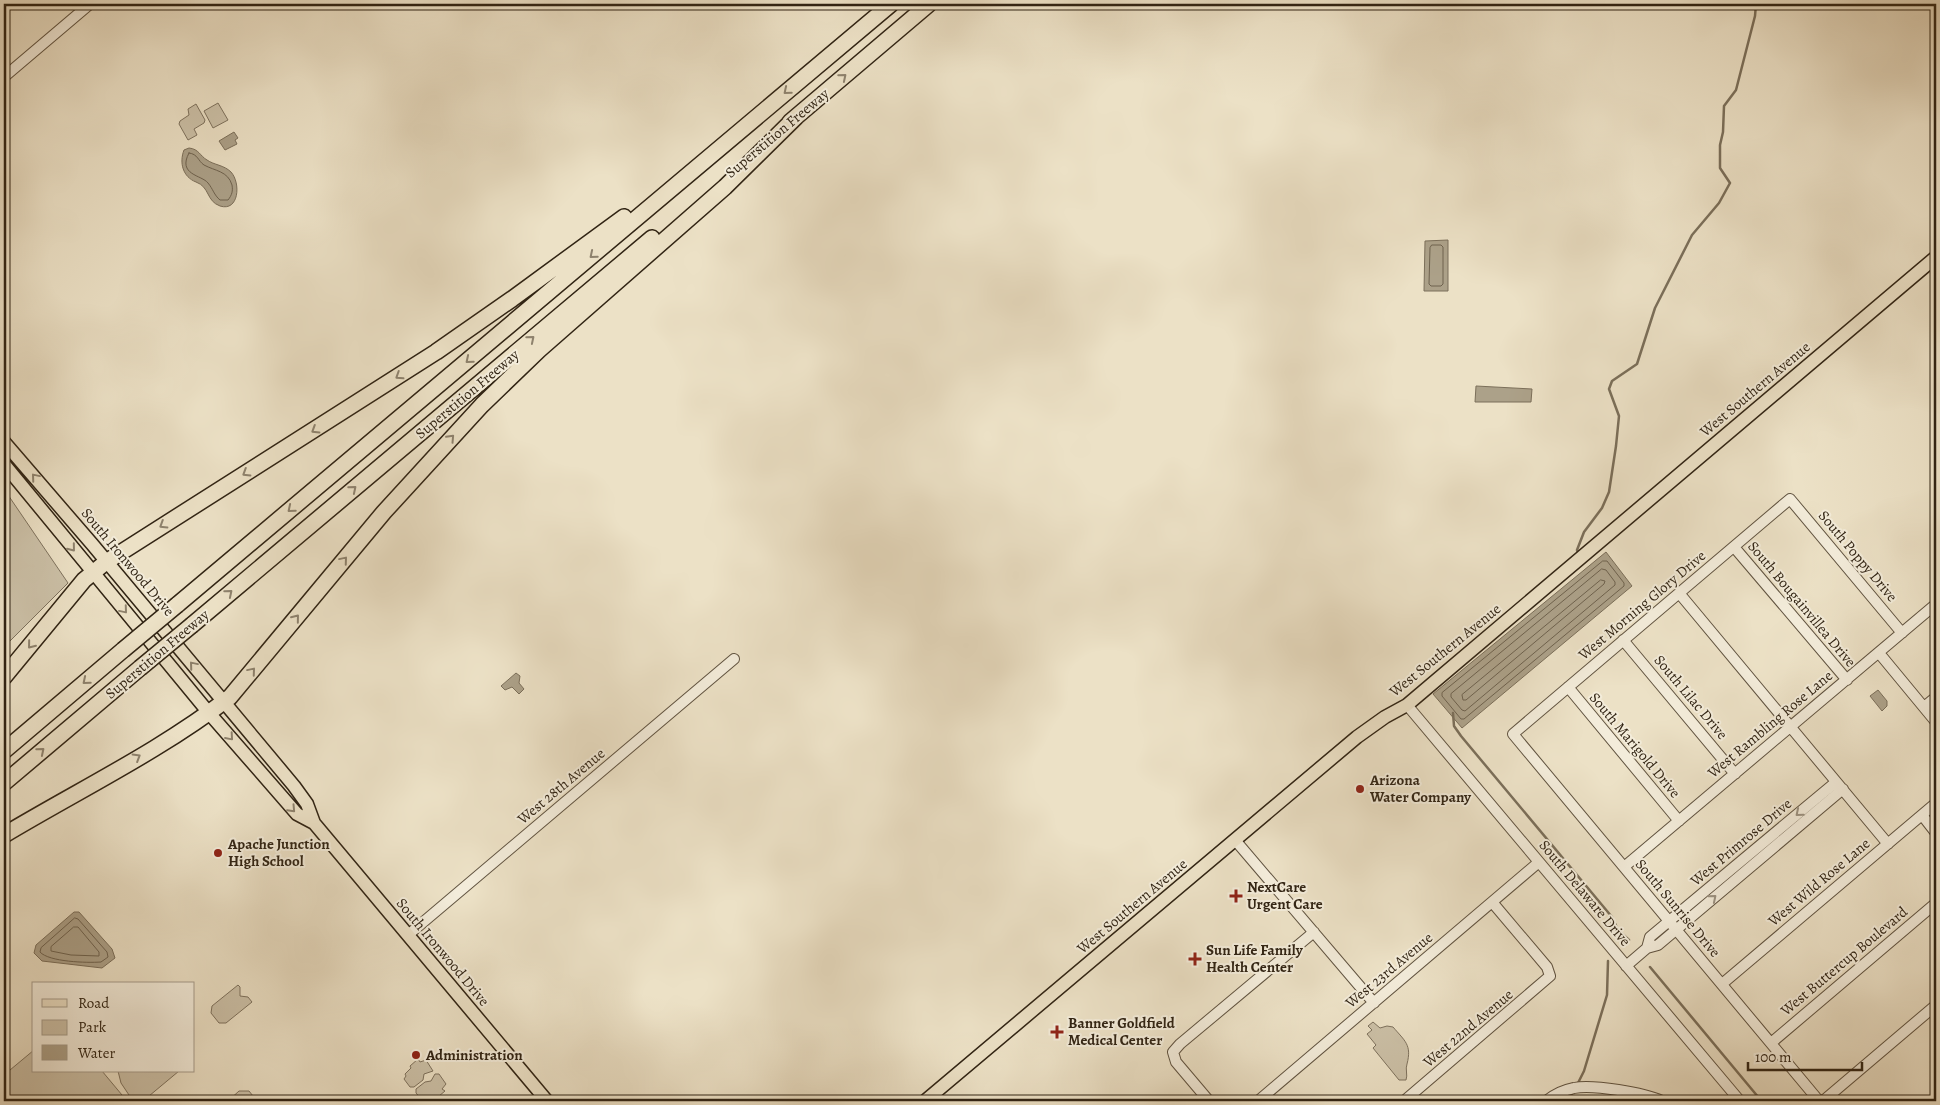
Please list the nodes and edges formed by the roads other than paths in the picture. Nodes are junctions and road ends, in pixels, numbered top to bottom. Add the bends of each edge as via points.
1 (90, 4) edge
2 (892, 4) edge
3 (930, 4) edge
4 (4, 77) edge
5 (796, 116) junction
6 (711, 156) junction
7 (1936, 257) edge
8 (4, 442) edge
9 (4, 464) edge
10 (1790, 499) joint
11 (1734, 547) junction
12 (106, 562) junction
13 (92, 573) junction
14 (1679, 593) junction
15 (1936, 604) edge
16 (1902, 633) junction
17 (1623, 640) junction
18 (1879, 653) junction
19 (734, 659) dead end
20 (4, 677) edge
21 (1847, 680) junction
22 (1568, 687) junction
23 (1936, 697) edge
24 (224, 702) junction
25 (1407, 705) junction
26 (209, 713) junction
27 (1932, 714) edge
28 (1791, 727) junction
29 (1513, 734) joint
30 (4, 751) edge
31 (1735, 774) junction
32 (4, 783) edge
33 (1840, 785) junction
34 (1936, 803) edge
35 (1922, 815) junction
36 (1679, 821) junction
37 (314, 823) junction
38 (1936, 833) edge
39 (4, 835) edge
40 (1235, 840) junction
41 (1888, 844) junction
42 (1539, 862) junction
43 (1624, 868) junction
44 (1492, 902) junction
45 (1936, 903) edge
46 (1672, 925) junction
47 (1314, 932) junction
48 (408, 935) junction
49 (1623, 962) junction
50 (1722, 984) junction
51 (1374, 1003) junction
52 (1936, 1005) edge
53 (1771, 1043) junction
54 (1632, 1097) edge
55 (547, 1101) edge
56 (926, 1101) edge
57 (1209, 1101) edge
58 (1258, 1101) edge
59 (1404, 1101) edge
60 (1546, 1101) edge
61 (1662, 1101) edge
62 (1740, 1101) edge
63 (1821, 1101) edge

1 - 4 street
2 -> 6 highway, Superstition Freeway
5 -> 3 highway, Superstition Freeway
24 -> 5 highway via 384,512 482,405 539,350 725,187
32 -> 5 highway, Superstition Freeway, bridge
6 -> 12 highway via 436,352
6 -> 30 highway, Superstition Freeway, bridge
7 - 25 main road, West Southern Avenue
12 -> 8 main road, South Ironwood Drive
9 -> 13 main road, South Ironwood Drive
10 - 11 street, West Morning Glory Drive
10 - 16 street, South Poppy Drive
11 - 14 street, West Morning Glory Drive
11 - 21 street, South Bougainvillea Drive
12 - 13 highway
24 -> 12 main road, South Ironwood Drive
13 -> 20 highway
13 -> 26 main road, South Ironwood Drive
14 - 17 street, West Morning Glory Drive
14 - 28 street
15 - 16 street, West Rambling Rose Lane
16 - 18 street, West Rambling Rose Lane
17 - 22 street, West Morning Glory Drive
17 - 31 street, South Lilac Drive
18 - 21 street, West Rambling Rose Lane
18 - 27 street
19 - 48 street, West 28th Avenue
21 - 28 street, West Rambling Rose Lane
22 - 29 street, West Morning Glory Drive
22 - 36 street, South Marigold Drive
23 - 27 street
24 - 26 highway
24 - 37 main road, South Ironwood Drive via 294,786 307,804
25 - 40 main road, West Southern Avenue via 1357,737
25 - 42 street, South Delaware Drive
26 -> 37 main road, South Ironwood Drive via 297,814
39 -> 26 highway
28 - 31 street, West Rambling Rose Lane
28 - 33 street
29 - 43 street, South Sunrise Drive
31 - 36 street, West Rambling Rose Lane
33 - 41 street
33 - 46 street, West Primrose Drive
34 - 35 street, West Wild Rose Lane
35 - 38 street
35 - 41 street, West Wild Rose Lane
36 - 43 street, West Rambling Rose Lane
37 - 48 main road, South Ironwood Drive
40 - 47 street
40 - 56 main road, West Southern Avenue
41 - 50 street, West Wild Rose Lane
42 - 44 street, West 23rd Avenue
42 - 49 street, South Delaware Drive
43 - 46 street, South Sunrise Drive
44 - 51 street, West 23rd Avenue
44 - 59 street, West 22nd Avenue via 1547,967 1550,976
45 - 53 street, West Buttercup Boulevard
46 - 49 street, West Primrose Drive via 1650,938 1646,948
46 - 50 street, South Sunrise Drive
47 - 51 street
47 - 57 street via 1173,1052 1176,1062
48 - 55 main road, South Ironwood Drive
49 - 62 street, South Delaware Drive
50 - 53 street, South Sunrise Drive
51 - 58 street, West 23rd Avenue
52 - 63 street
53 - 63 street, South Sunrise Drive
54 - 60 street via 1575,1087
54 - 61 street via 1649,1095

